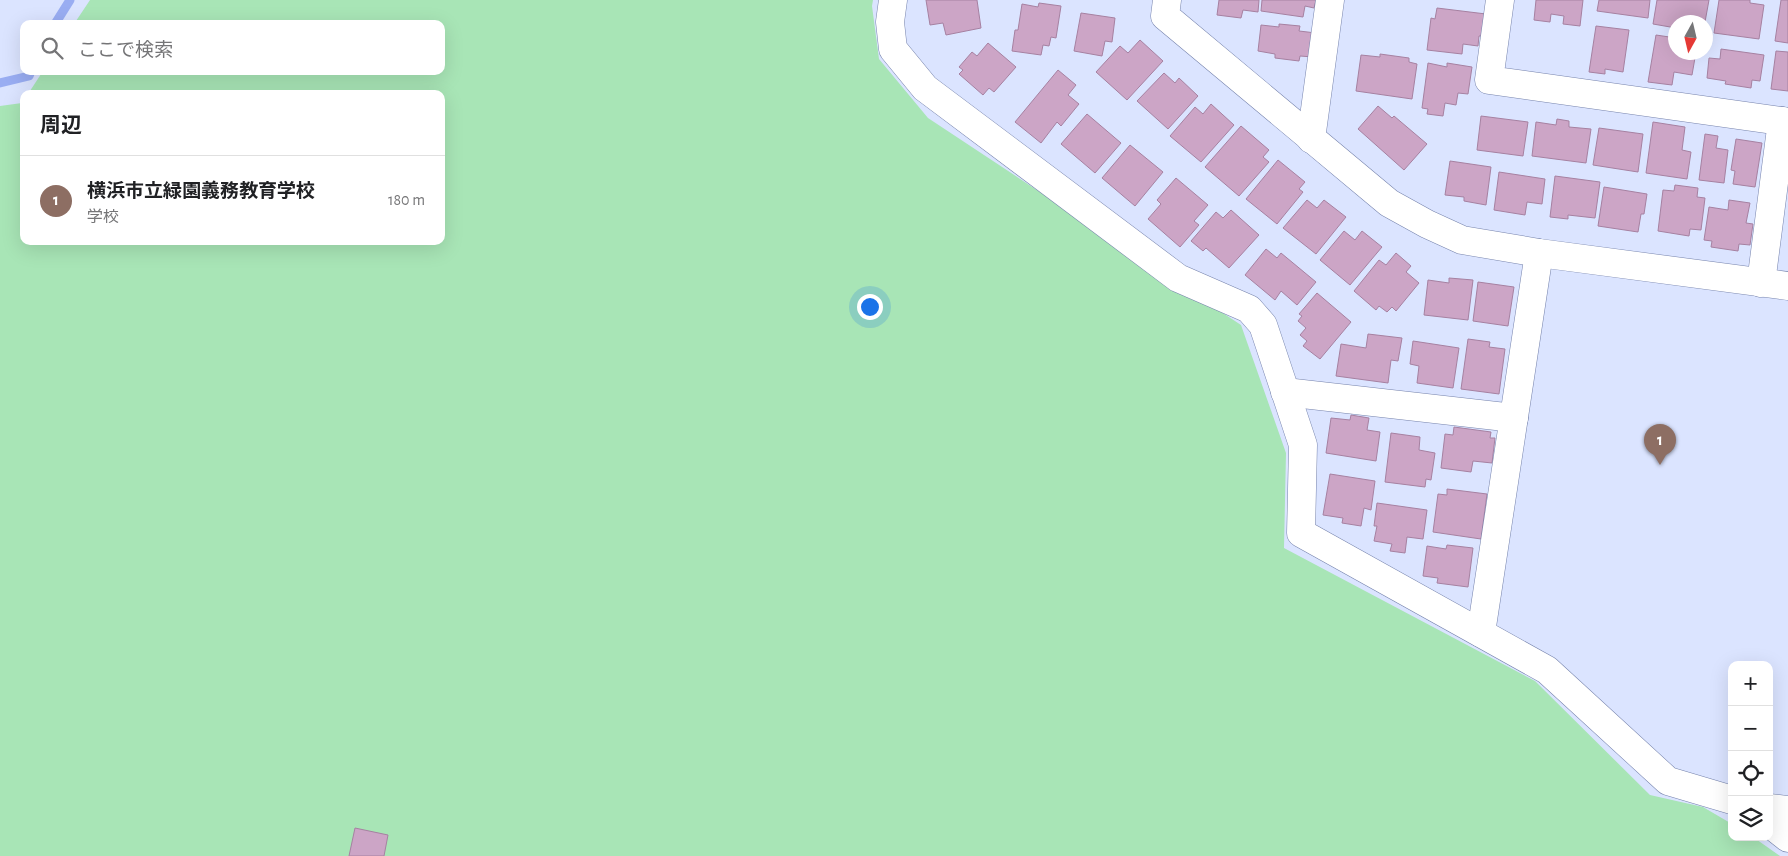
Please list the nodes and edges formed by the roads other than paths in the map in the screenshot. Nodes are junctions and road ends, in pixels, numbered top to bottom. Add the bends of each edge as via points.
1 (893, 0) edge
2 (1167, 0) edge
3 (1330, 0) edge
4 (1500, 0) edge
5 (1785, 121) edge
6 (1311, 139) junction
7 (1539, 252) junction
8 (1761, 283) junction
9 (1788, 286) edge
10 (1285, 392) junction
11 (1514, 418) junction
12 (1481, 633) junction
13 (1728, 799) edge
14 (1773, 808) edge
15 (1788, 810) edge
16 (1773, 826) edge
17 (1788, 838) edge

1 - 10 street via 890,22 893,49 925,88 1178,278 1249,309 1263,325
2 - 6 street via 1164,16
3 - 6 street
4 - 5 street via 1489,80
5 - 8 street
6 - 7 street via 1389,202 1427,224 1462,240
7 - 8 street
7 - 11 street
8 - 9 street
10 - 11 street
10 - 12 street via 1303,445 1301,533
11 - 12 street
12 - 13 street via 1547,670 1668,781
14 - 15 street
16 - 17 street

